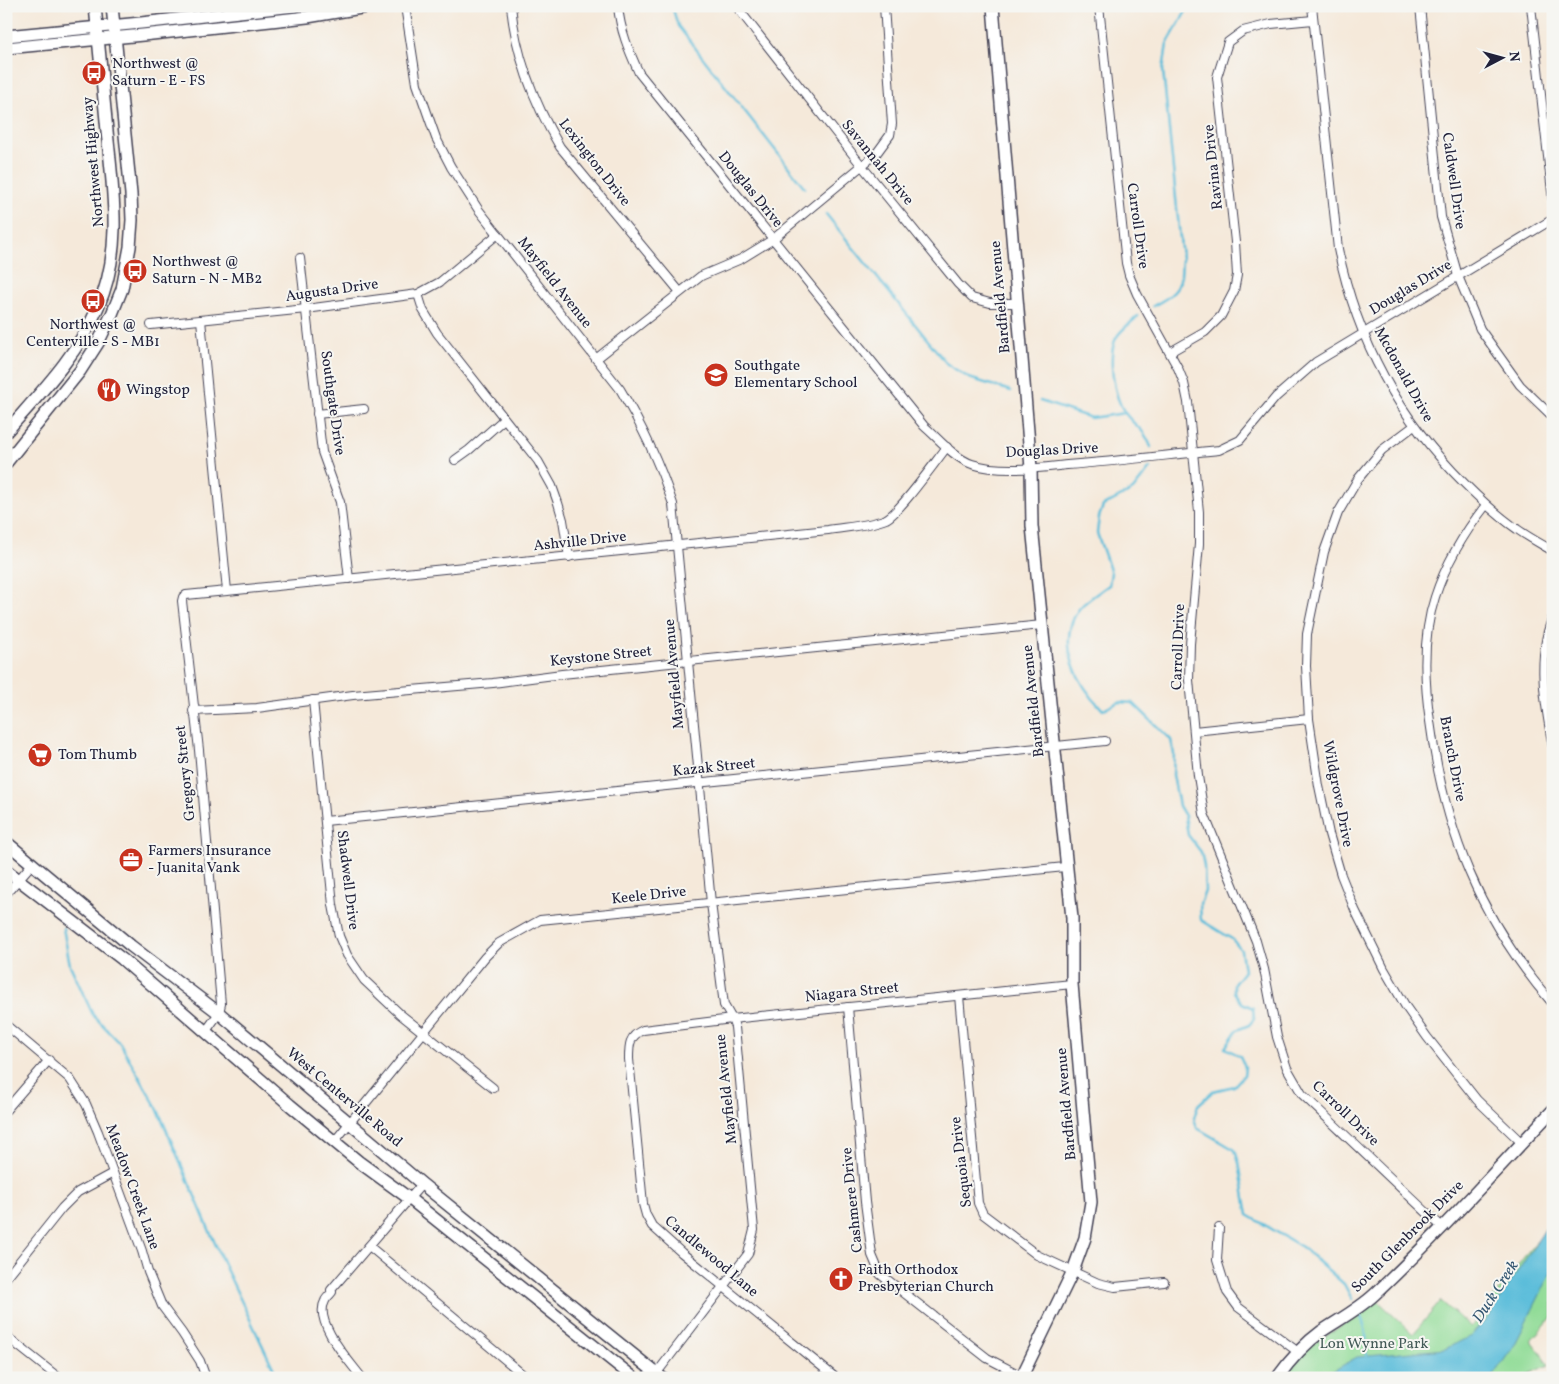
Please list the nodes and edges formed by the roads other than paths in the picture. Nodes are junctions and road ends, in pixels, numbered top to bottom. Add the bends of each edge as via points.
1 (95, 6) edge
2 (112, 6) edge
3 (294, 6) edge
4 (373, 6) edge
5 (404, 6) edge
6 (511, 6) edge
7 (618, 6) edge
8 (736, 6) edge
9 (884, 6) edge
10 (993, 6) edge
11 (1099, 6) edge
12 (1312, 6) edge
13 (1420, 6) edge
14 (1531, 6) edge
15 (354, 7) edge
16 (1313, 20) junction
17 (114, 26) junction
18 (98, 33) junction
19 (116, 38) junction
20 (11, 41) edge
21 (862, 166) junction
22 (1553, 201) edge
23 (132, 204) junction
24 (115, 205) junction
25 (1553, 219) edge
26 (498, 234) junction
27 (772, 240) junction
28 (300, 258) dead end
29 (1458, 276) junction
30 (680, 292) junction
31 (418, 294) junction
32 (1017, 303) junction
33 (306, 309) junction
34 (201, 320) junction
35 (151, 325) dead end
36 (1363, 333) junction
37 (1170, 352) junction
38 (596, 359) junction
39 (364, 409) dead end
40 (317, 414) junction
41 (1553, 417) edge
42 (504, 419) junction
43 (1414, 426) junction
44 (6, 432) edge
45 (947, 447) junction
46 (1193, 453) junction
47 (9, 456) edge
48 (455, 460) dead end
49 (1031, 468) junction
50 (1486, 505) junction
51 (677, 546) junction
52 (1553, 551) edge
53 (569, 557) junction
54 (349, 579) junction
55 (228, 590) junction
56 (183, 597) joint
57 (1553, 617) edge
58 (1042, 625) junction
59 (688, 662) junction
60 (313, 700) junction
61 (193, 711) junction
62 (1309, 719) junction
63 (1194, 732) junction
64 (1105, 741) dead end
65 (1054, 747) junction
66 (1553, 747) edge
67 (699, 783) junction
68 (325, 821) junction
69 (6, 842) edge
70 (32, 864) junction
71 (1065, 867) junction
72 (6, 870) edge
73 (18, 879) junction
74 (6, 894) edge
75 (711, 904) junction
76 (131, 946) junction
77 (122, 959) junction
78 (1072, 984) junction
79 (959, 996) junction
80 (1553, 1004) edge
81 (848, 1007) junction
82 (219, 1013) junction
83 (732, 1019) junction
84 (6, 1025) edge
85 (206, 1031) junction
86 (423, 1033) junction
87 (636, 1033) joint
88 (49, 1060) junction
89 (493, 1088) dead end
90 (6, 1110) edge
91 (1553, 1110) edge
92 (350, 1122) junction
93 (334, 1142) junction
94 (1522, 1143) junction
95 (113, 1173) junction
96 (422, 1184) junction
97 (410, 1199) junction
98 (1442, 1227) junction
99 (1219, 1228) dead end
100 (369, 1246) junction
101 (1073, 1271) junction
102 (6, 1278) edge
103 (1164, 1282) dead end
104 (723, 1286) junction
105 (6, 1336) edge
106 (1298, 1352) junction
107 (657, 1376) edge
108 (1021, 1377) edge
109 (59, 1378) edge
110 (206, 1378) edge
111 (362, 1378) edge
112 (527, 1378) edge
113 (634, 1378) edge
114 (836, 1378) edge
115 (1277, 1378) edge

1 - 18 main road, Northwest Highway
2 - 17 main road
3 - 17 main road
4 - 15 main road
5 - 26 street, Mayfield Avenue via 417,84 436,138 450,167
6 - 30 street, Lexington Drive via 520,61 544,120 560,147
7 - 27 street, Douglas Drive via 626,46 639,72
8 - 21 street, Savannah Drive
9 - 21 street via 892,124 890,135
10 - 32 main road, Bardfield Avenue
11 - 37 street, Carroll Drive via 1126,263 1137,294
12 - 16 street, Mcdonald Drive
13 - 29 street, Caldwell Drive via 1442,217
14 - 22 street
15 - 19 main road via 343,12 307,17
16 - 36 street, Mcdonald Drive via 1338,249
16 - 37 street, Ravina Drive via 1243,30 1228,42 1217,77 1237,275 1234,291 1221,316 1205,332
17 - 18 main road
17 - 19 main road
18 - 19 main road
18 - 20 main road
18 - 24 main road, Northwest Highway
19 - 23 main road
21 - 27 street
21 - 32 street, Savannah Drive via 972,298 990,303
23 - 24 main road
23 - 47 main road via 126,272 102,336 80,371
24 - 44 main road, Northwest Highway via 113,256 95,314 70,358
25 - 29 street, Douglas Drive
26 - 31 street, Augusta Drive via 440,282
26 - 38 street, Mayfield Avenue
27 - 30 street via 741,259 701,276
27 - 45 street, Douglas Drive via 924,426
28 - 33 street, Southgate Drive
29 - 36 street, Douglas Drive
29 - 41 street, Caldwell Drive via 1480,329 1520,385
30 - 38 street
31 - 33 street, Augusta Drive
31 - 42 street via 437,334
32 - 49 main road, Bardfield Avenue
33 - 34 street, Augusta Drive
33 - 40 street, Southgate Drive
34 - 35 street, Augusta Drive
34 - 55 street
36 - 43 street, Mcdonald Drive
36 - 46 street, Douglas Drive via 1316,362 1276,397 1240,440 1219,450
37 - 46 street, Carroll Drive via 1184,383
38 - 51 street, Mayfield Avenue via 620,389 662,470 673,504
39 - 40 street
40 - 54 street, Southgate Drive via 322,452 340,502
42 - 48 street
42 - 53 street via 538,461 552,486 563,520
43 - 50 street, Mcdonald Drive via 1440,459
43 - 62 street, Wildgrove Drive via 1382,450 1358,479 1332,529 1307,634
45 - 49 street, Douglas Drive via 971,464 1005,469
45 - 51 street, Ashville Drive via 887,518 828,530
46 - 49 street, Douglas Drive
46 - 63 street, Carroll Drive via 1199,512 1189,680
49 - 58 main road, Bardfield Avenue via 1032,526
50 - 52 street, Mcdonald Drive via 1516,529
50 - 80 street, Branch Drive via 1466,531 1449,562 1435,598 1428,626 1425,675 1428,705 1444,799 1470,875 1502,937
51 - 53 street, Ashville Drive
51 - 59 street, Mayfield Avenue
53 - 54 street, Ashville Drive
54 - 55 street, Ashville Drive
55 - 56 street, Ashville Drive
56 - 61 street, Gregory Street
57 - 66 street via 1544,662
58 - 59 street, Keystone Street
58 - 65 main road, Bardfield Avenue
59 - 60 street, Keystone Street
59 - 67 street, Mayfield Avenue
60 - 61 street, Keystone Street via 257,708
60 - 68 street, Shadwell Drive
61 - 82 street, Gregory Street via 214,919
62 - 63 street
62 - 94 street, Wildgrove Drive via 1319,786 1341,876 1384,969 1427,1037 1477,1100
63 - 98 street, Carroll Drive via 1204,814 1256,941 1287,1068 1302,1094
64 - 65 street, Kazak Street
65 - 67 street, Kazak Street
65 - 71 main road, Bardfield Avenue
67 - 68 street, Kazak Street
67 - 75 street, Mayfield Avenue
68 - 86 street, Shadwell Drive via 333,905 339,936 347,955 364,980
69 - 70 main road, West Centerville Road
70 - 73 street
70 - 76 main road, West Centerville Road
71 - 75 street, Keele Drive
71 - 78 main road, Bardfield Avenue via 1072,918
72 - 73 main road
73 - 74 street
73 - 77 main road
75 - 83 street, Mayfield Avenue via 724,1005
75 - 86 street, Keele Drive via 540,920 499,943
76 - 77 main road
76 - 82 main road, West Centerville Road
77 - 85 main road
78 - 79 street, Niagara Street
78 - 101 main road, Bardfield Avenue via 1091,1202 1085,1238
79 - 81 street, Niagara Street
79 - 101 street, Sequoia Drive via 978,1203 983,1214 1037,1255
81 - 83 street, Niagara Street
81 - 108 street, Cashmere Drive via 872,1255 880,1274 987,1358
82 - 85 street
82 - 92 main road, West Centerville Road
83 - 87 street, Niagara Street
83 - 104 street, Mayfield Avenue via 754,1222 748,1254
84 - 88 street, Meadow Creek Lane
85 - 93 main road
86 - 89 street, Shadwell Drive
86 - 92 street, Keele Drive
87 - 104 street, Candlewood Lane via 629,1044 629,1059 646,1215 652,1226 682,1254
88 - 90 street
88 - 95 street, Meadow Creek Lane via 70,1079 86,1104
91 - 94 main road, South Glenbrook Drive
92 - 93 street, Keele Drive
92 - 96 main road, West Centerville Road
93 - 97 main road
94 - 98 main road, South Glenbrook Drive
95 - 102 street via 78,1192
95 - 110 street, Meadow Creek Lane via 162,1306 200,1361
96 - 97 street
96 - 107 main road, West Centerville Road
97 - 100 street
97 - 113 main road
98 - 106 main road, South Glenbrook Drive via 1374,1296 1322,1331
99 - 106 street via 1217,1260 1227,1292 1238,1307
100 - 111 street via 331,1290 324,1302 323,1316 333,1339
100 - 112 street
101 - 103 street, Sequoia Drive via 1115,1287
101 - 108 main road, Bardfield Avenue
104 - 107 street, Mayfield Avenue
104 - 114 street, Candlewood Lane
105 - 109 street
106 - 115 main road, South Glenbrook Drive

